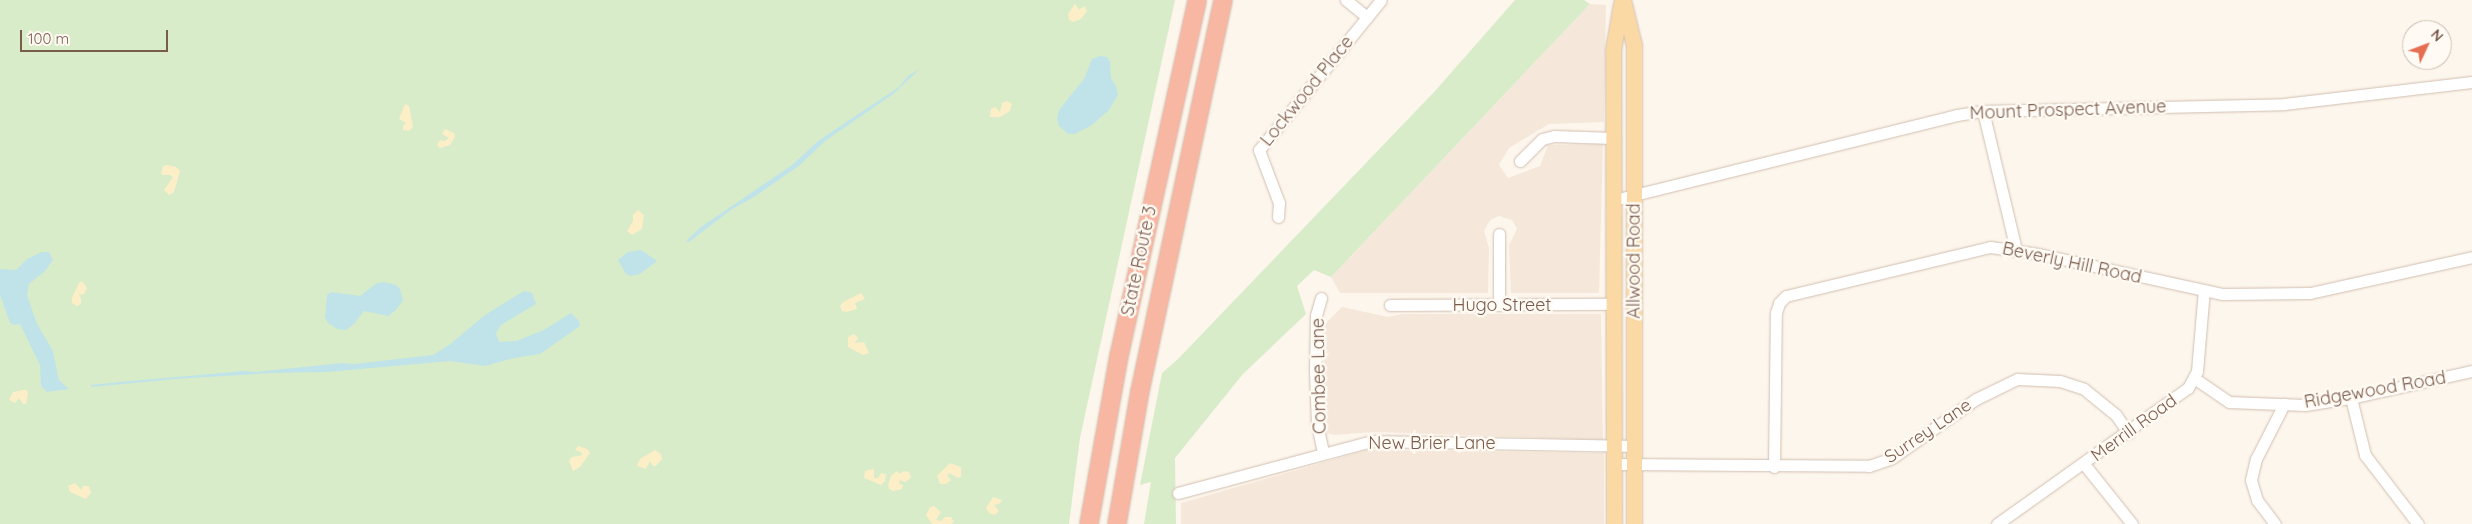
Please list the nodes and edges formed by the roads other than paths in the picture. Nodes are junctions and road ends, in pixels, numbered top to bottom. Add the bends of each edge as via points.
1 (1189, 0) edge
2 (1196, 0) edge
3 (1223, 0) edge
4 (1346, 0) edge
5 (1381, 0) edge
6 (1622, 0) edge
7 (1367, 18) junction
8 (2472, 82) edge
9 (1176, 94) junction
10 (1983, 111) junction
11 (1613, 138) junction
12 (1520, 161) dead end
13 (1634, 195) junction
14 (1614, 200) junction
15 (1278, 217) dead end
16 (1499, 234) dead end
17 (2016, 250) junction
18 (2472, 257) edge
19 (2204, 290) junction
20 (1321, 298) dead end
21 (1614, 304) junction
22 (1390, 305) dead end
23 (1499, 305) junction
24 (2471, 374) edge
25 (2194, 378) junction
26 (2351, 398) junction
27 (2284, 404) junction
28 (2128, 432) junction
29 (1634, 446) junction
30 (1614, 447) junction
31 (1323, 453) junction
32 (1614, 464) junction
33 (2084, 464) junction
34 (1634, 465) junction
35 (1774, 467) junction
36 (1178, 493) dead end
37 (1089, 524) edge
38 (1117, 524) edge
39 (1614, 524) edge
40 (1634, 524) edge
41 (1997, 524) edge
42 (2132, 524) edge
43 (2275, 524) edge
44 (2418, 524) edge

1 - 9 highway
2 - 9 highway, State Route 3
3 - 38 highway, State Route 3 via 1140,391
4 - 7 street
5 - 7 street, Lockwood Place
6 - 11 main road, Allwood Road via 1613,50
6 - 13 main road, Allwood Road via 1634,44
7 - 15 street, Lockwood Place via 1259,150 1279,203
8 - 10 street, Mount Prospect Avenue via 2284,104
9 - 37 highway, State Route 3 via 1119,356
10 - 13 street, Mount Prospect Avenue
10 - 17 street
11 - 12 street via 1554,136 1542,139
11 - 14 main road, Allwood Road
13 - 14 street, Mount Prospect Avenue
13 - 29 main road, Allwood Road
14 - 21 main road, Allwood Road
16 - 23 street
17 - 19 street, Beverly Hill Road
17 - 35 street, Beverly Hill Road via 1990,247 1964,252 1786,296 1776,313
18 - 19 street, Beverly Hill Road via 2310,293 2223,294
19 - 25 street, Merrill Road
20 - 31 street, Combee Lane via 1316,315 1315,370 1317,424
21 - 23 street, Hugo Street
21 - 30 main road, Allwood Road
22 - 23 street, Hugo Street
24 - 26 street, Ridgewood Road
25 - 27 street, Ridgewood Road via 2229,402
25 - 28 street, Merrill Road via 2180,395
26 - 27 street, Ridgewood Road
26 - 44 street via 2365,455
27 - 43 street via 2256,458 2251,480 2257,500
28 - 33 street, Merrill Road
28 - 35 street, Surrey Lane via 2116,414 2084,389 2060,381 2017,379 1976,399 1907,449 1881,463 1856,467
29 - 30 street, New Brier Lane
29 - 34 main road, Allwood Road
30 - 31 street, New Brier Lane via 1372,441
30 - 32 main road, Allwood Road
31 - 36 street, New Brier Lane
32 - 34 street, Surrey Lane
32 - 39 main road, Allwood Road
33 - 41 street, Merrill Road
33 - 42 street
34 - 35 street, Surrey Lane
34 - 40 main road, Allwood Road

